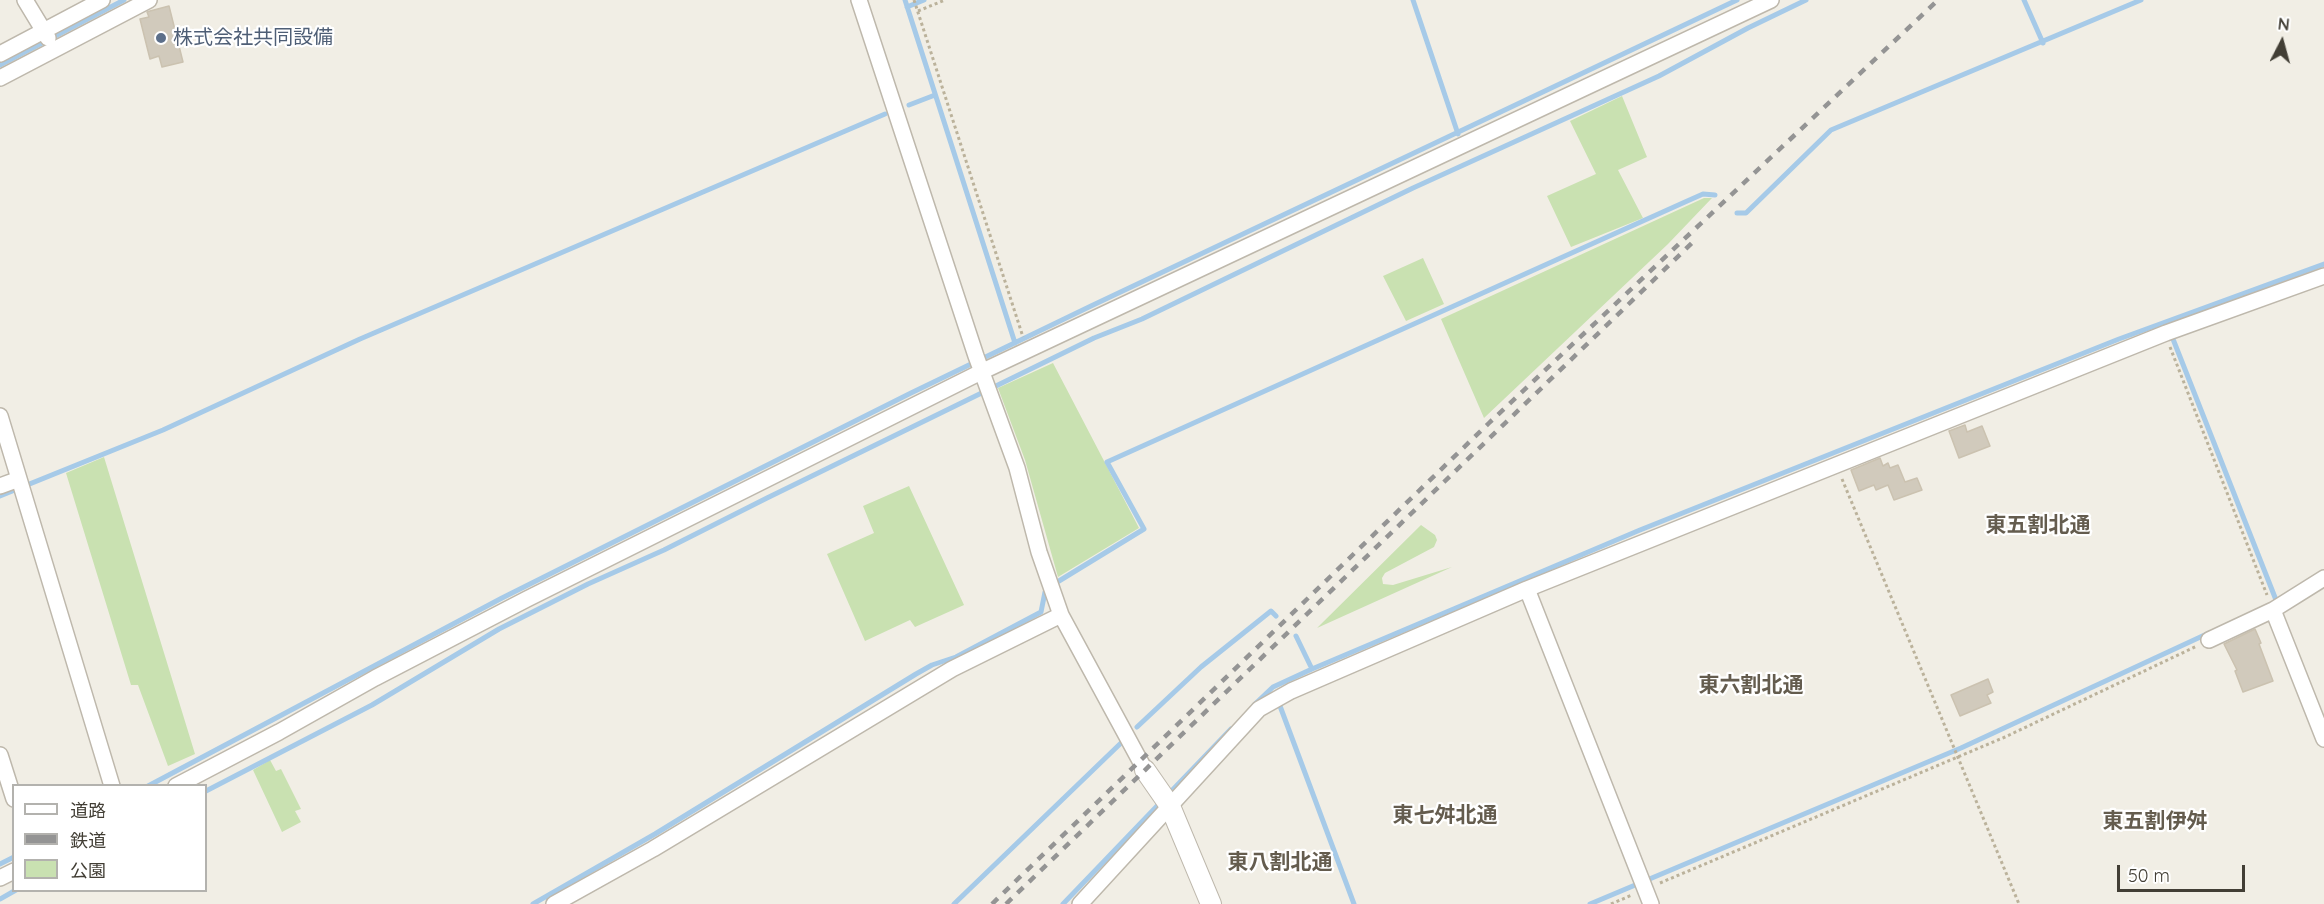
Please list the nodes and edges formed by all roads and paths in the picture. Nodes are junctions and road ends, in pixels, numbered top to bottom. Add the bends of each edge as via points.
1 (25, 0) edge
2 (102, 0) edge
3 (149, 0) edge
4 (859, 0) edge
5 (914, 0) edge
6 (945, 0) edge
7 (1771, 0) edge
8 (917, 8) junction
9 (49, 39) junction
10 (0, 54) edge
11 (0, 78) edge
12 (2324, 276) edge
13 (1020, 330) dead end
14 (2169, 332) junction
15 (983, 374) junction
16 (0, 416) edge
17 (1837, 465) junction
18 (21, 484) junction
19 (0, 486) edge
20 (2324, 578) edge
21 (1527, 589) junction
22 (2275, 605) junction
23 (1061, 615) junction
24 (2209, 640) joint
25 (2324, 739) edge
26 (0, 755) edge
27 (1957, 756) junction
28 (1143, 765) joint
29 (111, 784) edge
30 (180, 784) edge
31 (12, 793) edge
32 (1166, 800) junction
33 (1645, 889) edge
34 (554, 904) edge
35 (1080, 904) edge
36 (1211, 904) edge
37 (1611, 904) edge
38 (2019, 904) edge

1 - 9 street
2 - 9 street
3 - 9 street
4 - 15 street
5 - 8 path
6 - 8 path
7 - 15 street
8 - 13 path
9 - 10 street
9 - 11 street
12 - 14 street
14 - 17 street
14 - 22 path
15 - 23 street via 1017,468 1039,552
15 - 30 street via 537,594
16 - 18 street
17 - 21 street
17 - 27 path
18 - 19 street
18 - 29 street
20 - 22 street
21 - 32 street via 1291,691 1259,709
21 - 33 street
22 - 24 street
22 - 25 street
23 - 28 street
23 - 34 street via 952,669
24 - 27 path
26 - 31 street
27 - 33 path
27 - 38 path
28 - 32 street
32 - 35 street
32 - 36 street
33 - 37 path

